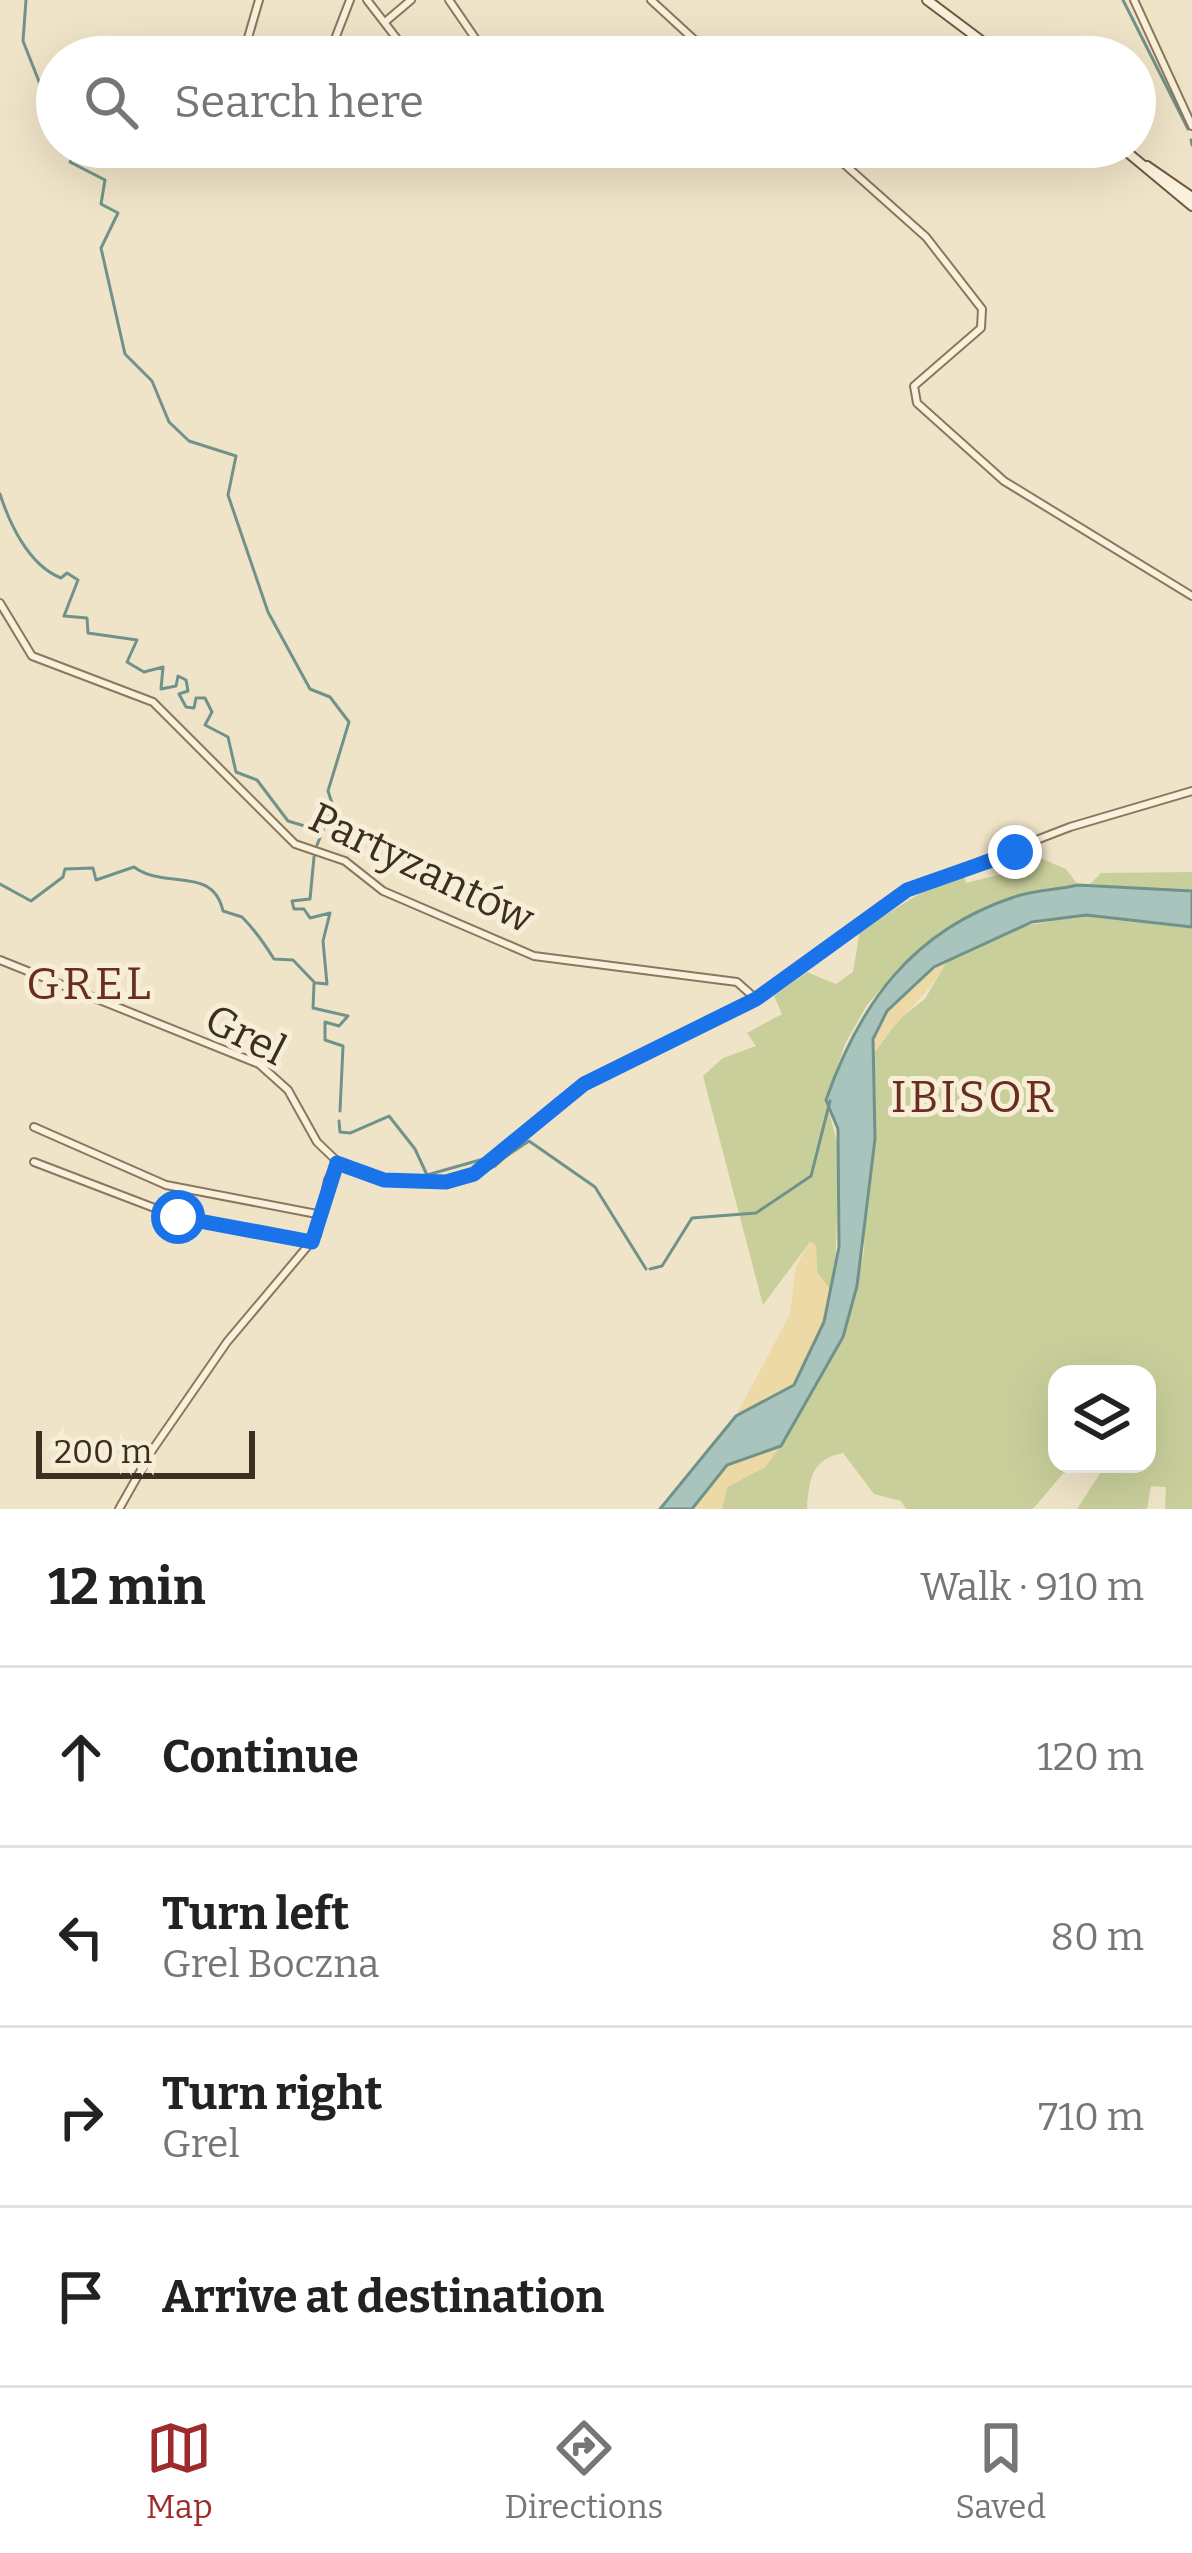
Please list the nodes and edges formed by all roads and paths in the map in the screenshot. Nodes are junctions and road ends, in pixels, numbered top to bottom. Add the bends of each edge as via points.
1 (259, 0) edge
2 (350, 0) edge
3 (367, 0) edge
4 (411, 0) edge
5 (449, 0) edge
6 (927, 0) edge
7 (1134, 0) edge
8 (656, 2) edge
9 (385, 22) junction
10 (248, 36) edge
11 (336, 36) edge
12 (395, 36) edge
13 (474, 36) edge
14 (691, 36) edge
15 (975, 36) edge
16 (1151, 36) edge
17 (1156, 48) edge
18 (1192, 126) edge
19 (848, 168) edge
20 (1146, 168) edge
21 (1192, 202) edge
22 (1192, 596) edge
23 (0, 603) edge
24 (1192, 791) edge
25 (0, 961) edge
26 (756, 999) junction
27 (34, 1127) dead end
28 (34, 1162) dead end
29 (337, 1163) junction
30 (322, 1215) junction
31 (312, 1242) junction
32 (119, 1509) edge

1 - 10 street
2 - 11 street
3 - 9 street
4 - 9 street
5 - 13 street
6 - 15 main road
7 - 16 street
8 - 14 street
9 - 12 street
17 - 18 street
19 - 22 street via 926,238 982,309 981,328 914,386 917,403 984,467
20 - 21 main road
23 - 26 street, Partyzantów via 32,656 152,703 295,844 344,860 382,891 534,956 736,982
24 - 26 street via 907,890
25 - 29 street, Grel via 268,1070
26 - 29 street via 584,1084 466,1178 384,1180
27 - 30 street via 166,1185
28 - 31 street via 178,1217
29 - 30 street
30 - 31 street
31 - 32 street via 227,1342

